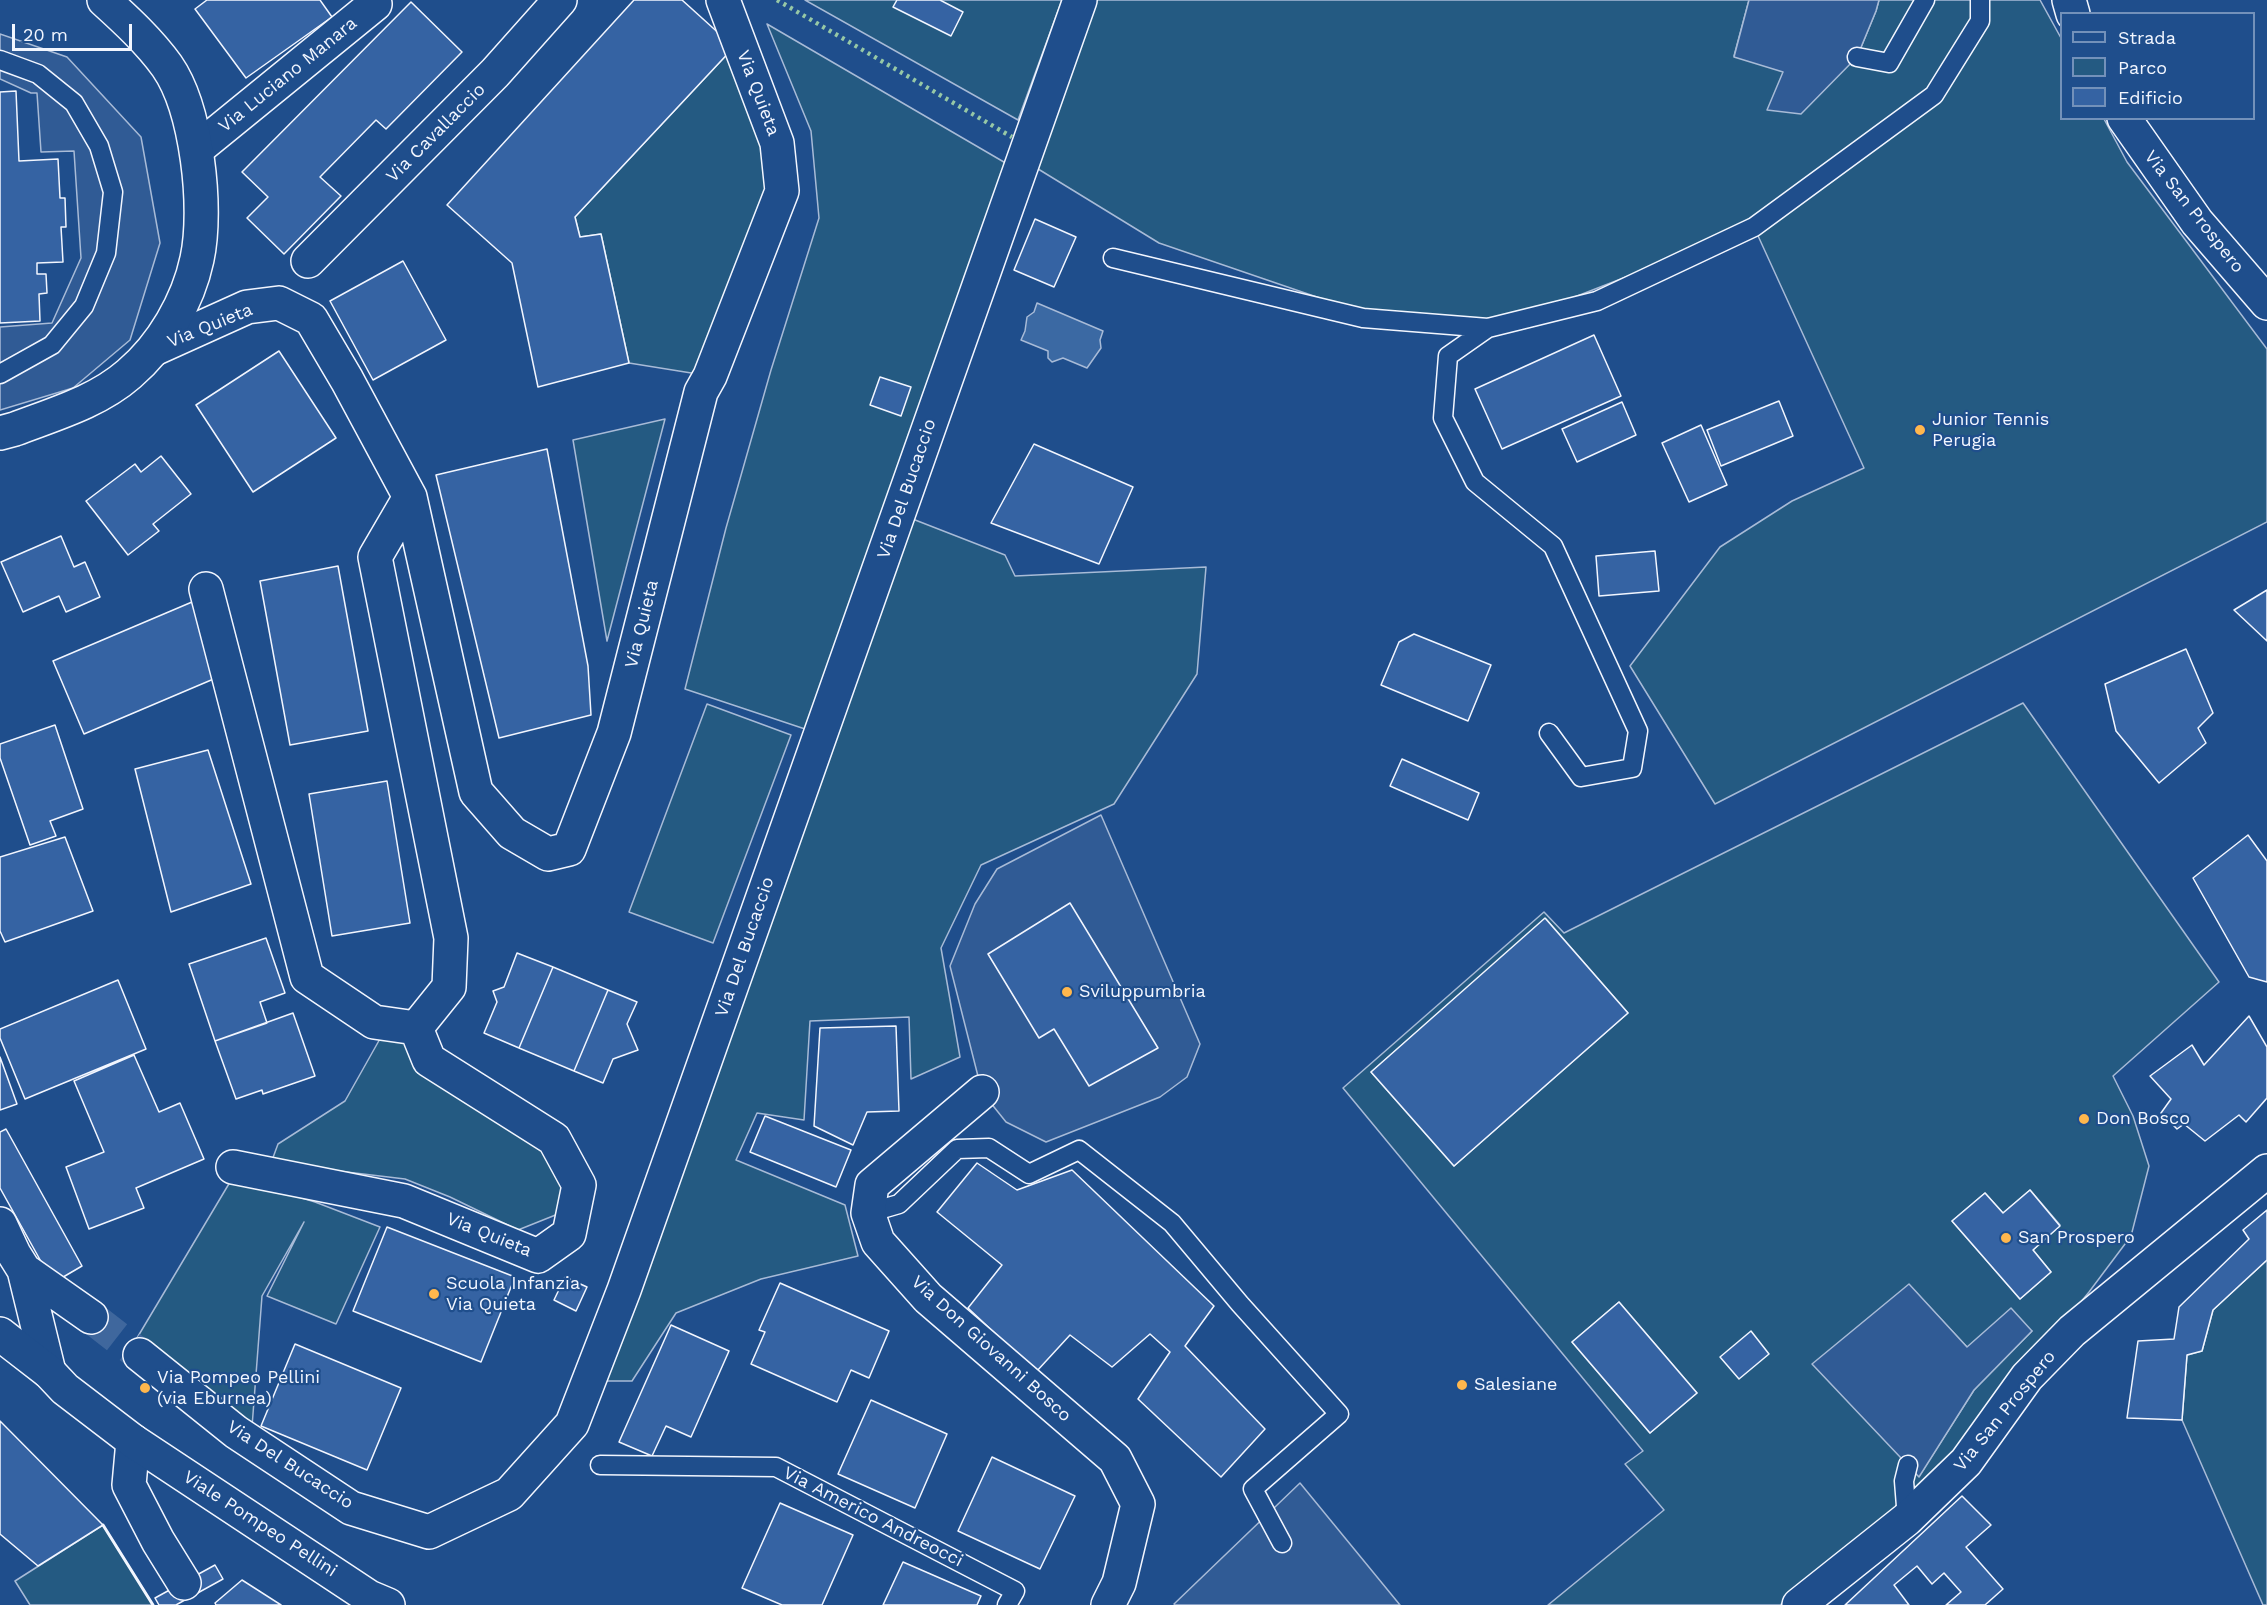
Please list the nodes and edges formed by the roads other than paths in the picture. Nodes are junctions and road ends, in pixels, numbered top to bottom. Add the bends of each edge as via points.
1 (104, 0) edge
2 (374, 0) edge
3 (560, 0) edge
4 (723, 0) edge
5 (1080, 0) edge
6 (1925, 0) edge
7 (1980, 0) edge
8 (1857, 57) dead end
9 (0, 60) edge
10 (2125, 120) edge
11 (196, 149) junction
12 (1113, 258) dead end
13 (308, 261) dead end
14 (2267, 303) edge
15 (1488, 328) junction
16 (154, 349) junction
17 (0, 374) edge
18 (0, 432) edge
19 (410, 496) junction
20 (206, 588) dead end
21 (1549, 733) dead end
22 (416, 1028) junction
23 (982, 1092) dead end
24 (233, 1167) dead end
25 (2267, 1171) edge
26 (868, 1213) junction
27 (0, 1224) edge
28 (24, 1270) junction
29 (91, 1317) tunnel mouth
30 (0, 1334) edge
31 (151, 1364) tunnel mouth
32 (49, 1372) junction
33 (133, 1441) junction
34 (600, 1465) dead end
35 (1908, 1465) dead end
36 (1907, 1519) junction
37 (1282, 1543) dead end
38 (191, 1595) edge
39 (388, 1605) edge
40 (1007, 1605) edge
41 (1108, 1605) edge
42 (1799, 1605) edge

1 - 11 street via 138,31 168,67 186,108
2 - 11 street, Via Luciano Manara via 375,4
3 - 13 street, Via Cavallaccio via 495,73
4 - 19 street, Via Quieta via 777,143 782,191 701,392 614,734 569,849 548,854 512,833 476,792
5 - 31 street, Via Del Bucaccio via 624,1290 572,1424 509,1494 429,1532 351,1508 236,1432
6 - 8 lane via 1889,63
7 - 15 lane via 1980,21 1934,95 1754,227 1597,301
9 - 17 lane via 38,74 74,103 99,146 113,192 106,253 84,306 52,345
10 - 14 street, Via San Prospero via 2197,222
11 - 16 street via 202,214 197,259 181,306
12 - 15 lane via 1363,318
15 - 21 lane via 1448,356 1443,418 1475,482 1553,546 1638,731 1632,768 1581,777
16 - 18 street via 102,394
16 - 19 street, Via Quieta via 247,307 279,303 311,319
19 - 22 street via 375,557 452,938 449,987
20 - 22 street via 307,977 374,1022
22 - 24 street, Via Quieta via 429,1060 554,1139 579,1185 569,1234 538,1256 404,1201
23 - 26 street, Via Don Giovanni Bosco via 872,1185
25 - 36 street, Via San Prospero via 2072,1331 2027,1377 1966,1462
26 - 37 lane via 899,1204 957,1149 989,1149 1029,1174 1079,1150 1172,1223 1339,1414 1253,1489
26 - 41 street, Via Don Giovanni Bosco via 878,1242 928,1298 1115,1459 1138,1504 1119,1583
27 - 28 street
28 - 29 street
28 - 32 street
30 - 32 street, Viale Pompeo Pellini
32 - 33 street, Viale Pompeo Pellini
33 - 38 street via 129,1485
33 - 39 street, Viale Pompeo Pellini
34 - 40 lane, Via Americo Andreocci via 776,1467 1015,1591
35 - 36 lane via 1904,1481
36 - 42 street, Via San Prospero

